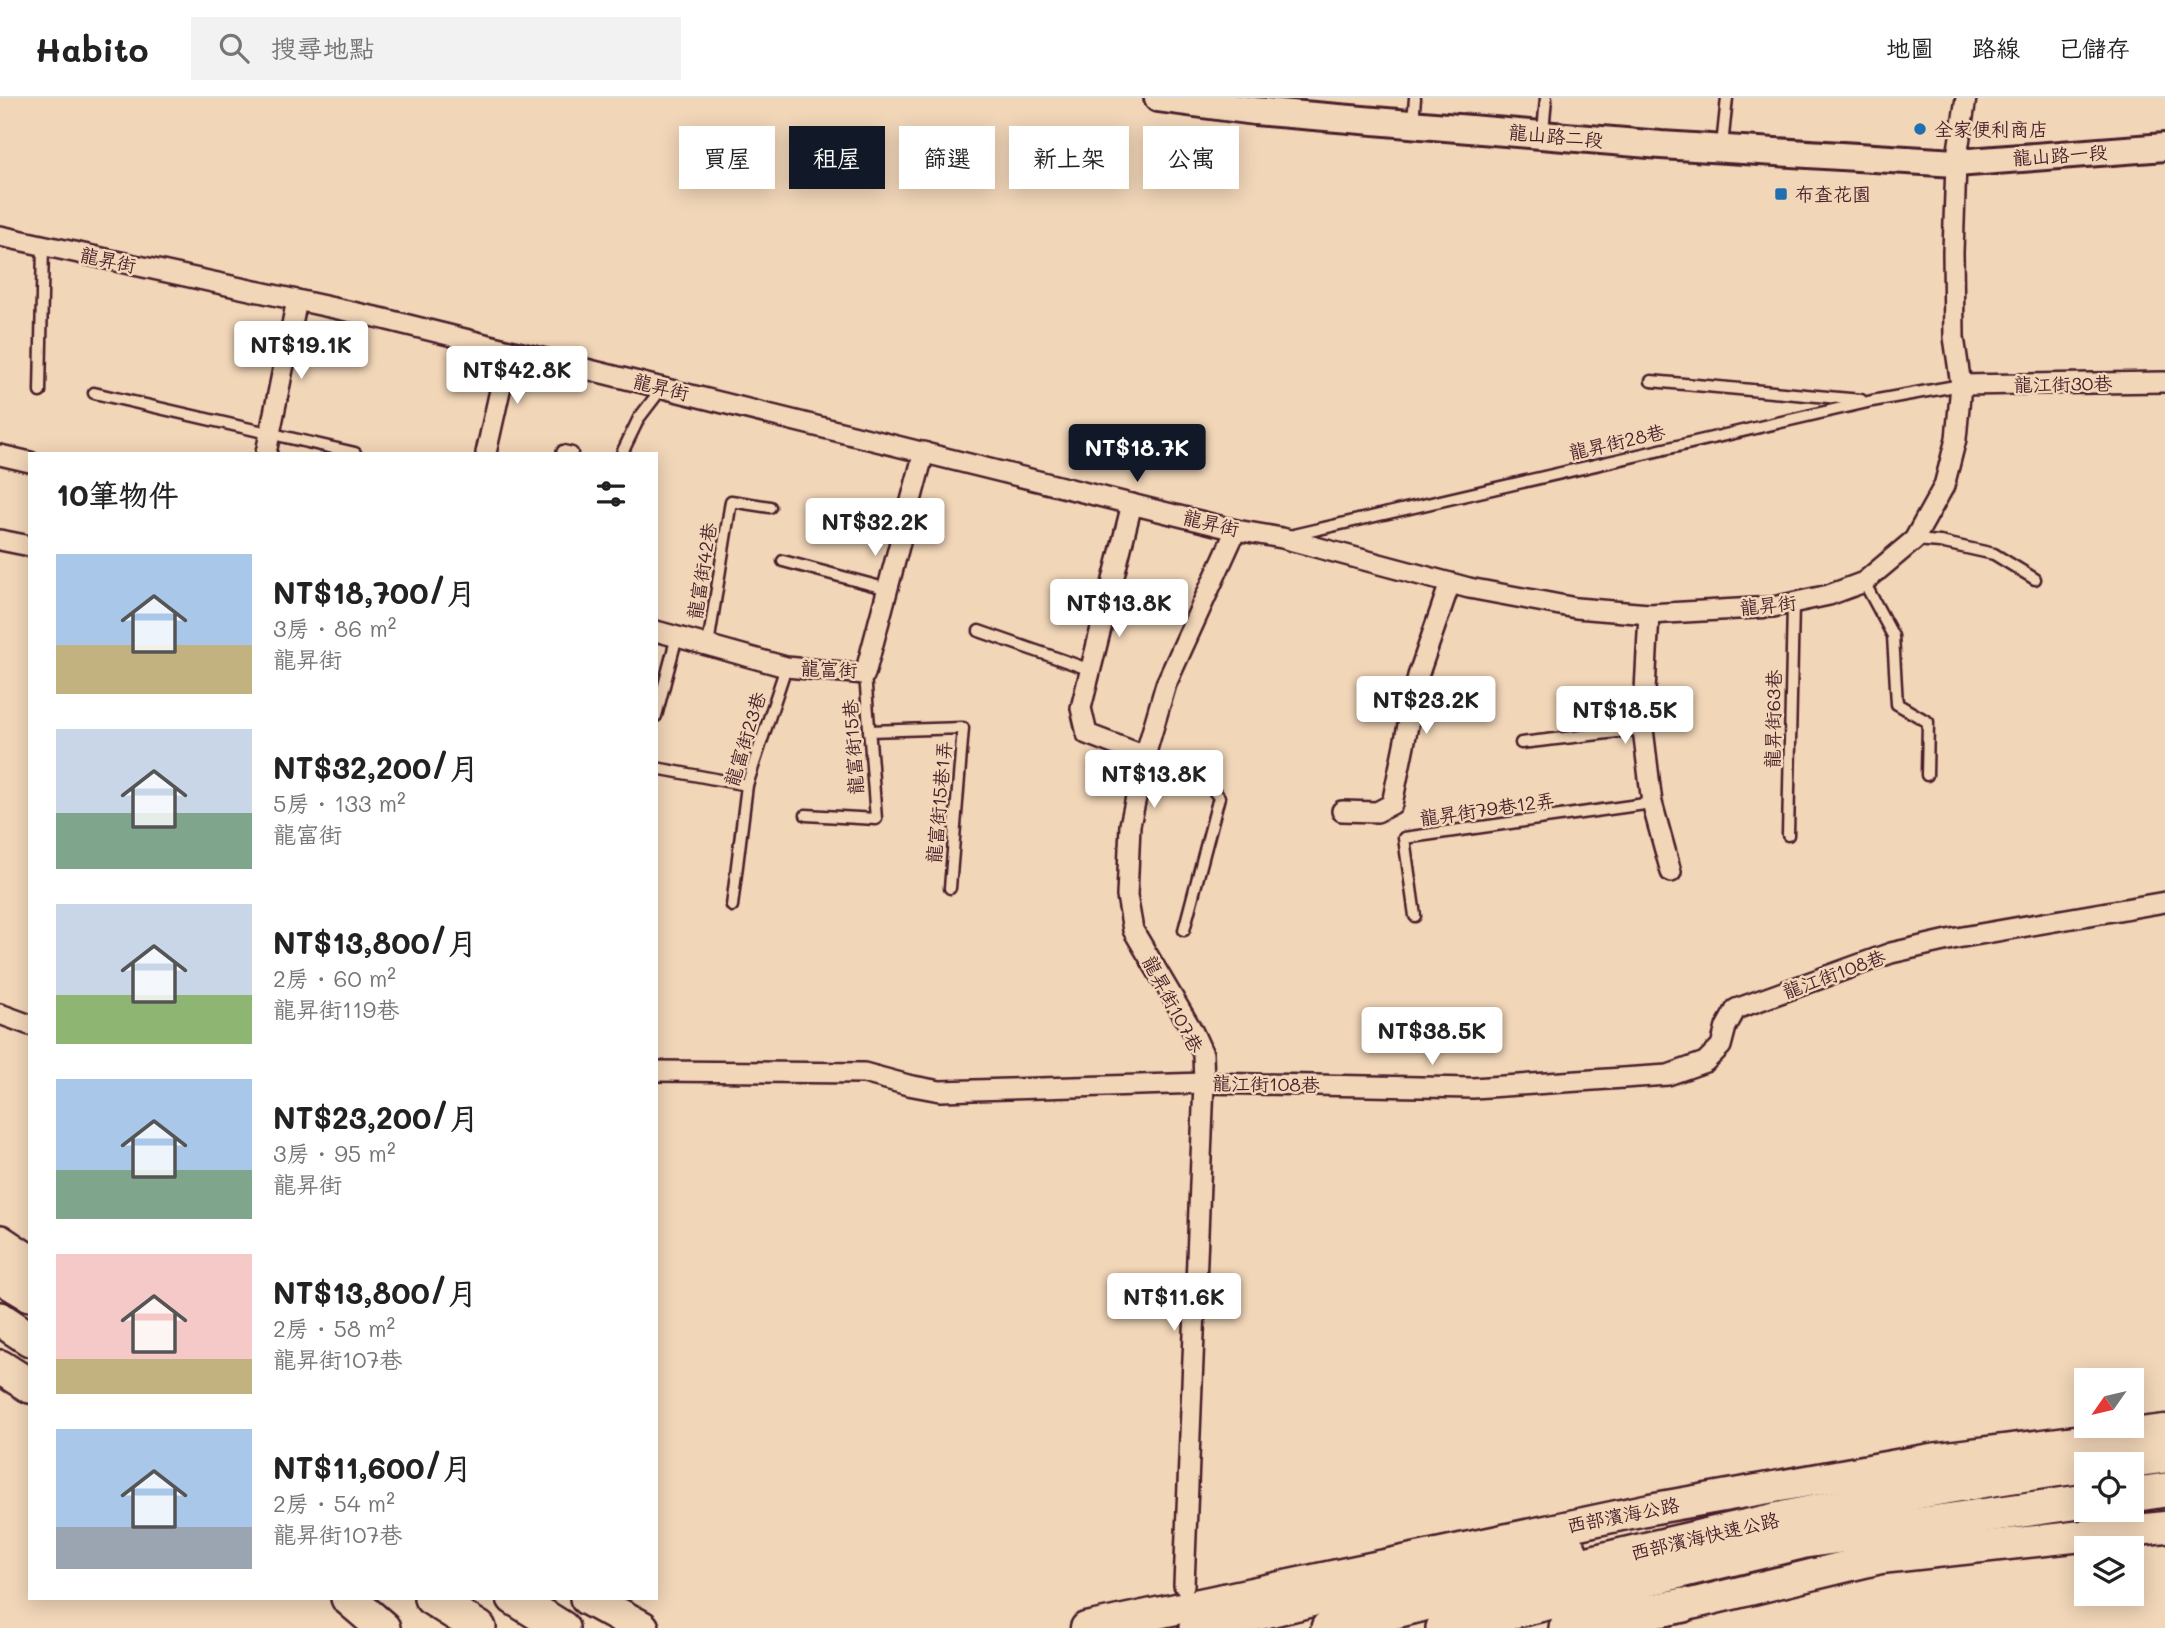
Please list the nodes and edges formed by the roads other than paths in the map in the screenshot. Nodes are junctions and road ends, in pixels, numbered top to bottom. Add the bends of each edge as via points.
1 (1158, 98) edge
2 (1546, 98) edge
3 (1727, 98) edge
4 (1966, 98) edge
5 (1193, 100) edge
6 (1413, 111) edge
7 (1542, 135) junction
8 (2165, 147) edge
9 (1722, 149) junction
10 (1956, 163) junction
11 (0, 236) edge
12 (43, 246) junction
13 (297, 300) junction
14 (509, 350) junction
15 (1651, 381) dead end
16 (2165, 382) edge
17 (1961, 385) junction
18 (662, 388) junction
19 (40, 392) dead end
20 (94, 393) dead end
21 (1872, 401) junction
22 (268, 444) edge
23 (345, 452) edge
24 (486, 452) edge
25 (622, 452) edge
26 (924, 452) junction
27 (0, 455) edge
28 (28, 462) edge
29 (1132, 504) junction
30 (770, 507) dead end
31 (1236, 530) junction
32 (1282, 538) junction
33 (0, 540) edge
34 (1914, 540) junction
35 (28, 546) edge
36 (783, 561) dead end
37 (2035, 579) dead end
38 (1864, 582) junction
39 (1450, 583) junction
40 (888, 589) junction
41 (1793, 604) junction
42 (1649, 614) junction
43 (658, 631) edge
44 (979, 631) dead end
45 (677, 636) junction
46 (708, 645) junction
47 (786, 667) junction
48 (1091, 670) junction
49 (865, 674) junction
50 (658, 708) edge
51 (1643, 730) junction
52 (869, 731) junction
53 (1521, 743) dead end
54 (1145, 756) junction
55 (658, 768) edge
56 (1927, 775) dead end
57 (747, 785) junction
58 (1652, 803) junction
59 (1342, 811) dead end
60 (806, 815) dead end
61 (1788, 835) dead end
62 (1671, 872) dead end
63 (950, 888) dead end
64 (2165, 902) edge
65 (732, 906) dead end
66 (1415, 916) dead end
67 (1184, 930) dead end
68 (0, 1014) edge
69 (28, 1023) edge
70 (658, 1071) edge
71 (1204, 1083) junction
72 (0, 1242) edge
73 (28, 1261) edge
74 (0, 1276) edge
75 (28, 1293) edge
76 (0, 1319) edge
77 (28, 1338) edge
78 (0, 1367) edge
79 (28, 1385) edge
80 (2165, 1430) edge
81 (2165, 1457) edge
82 (2144, 1460) edge
83 (2074, 1468) edge
84 (2165, 1490) edge
85 (2144, 1493) edge
86 (2074, 1503) edge
87 (2165, 1527) edge
88 (1701, 1536) junction
89 (1689, 1570) junction
90 (1184, 1585) dead end
91 (350, 1600) edge
92 (434, 1600) edge
93 (517, 1600) edge
94 (591, 1600) edge
95 (1684, 1605) junction
96 (383, 1628) edge
97 (479, 1628) edge
98 (562, 1628) edge
99 (642, 1628) edge
100 (1086, 1628) edge
101 (1196, 1628) edge
102 (1328, 1628) edge
103 (1443, 1628) edge
104 (1512, 1628) edge
105 (1566, 1628) edge
106 (1601, 1628) edge

1 - 5 street, 龍山路二段
2 - 7 lane
3 - 9 lane
4 - 10 street, 龍昇街
5 - 6 street, 龍山路二段 via 1290,110
6 - 7 street, 龍山路二段
7 - 9 street, 龍山路二段
8 - 10 street, 龍山路一段
9 - 10 street, 龍山路二段
10 - 17 street, 龍昇街 via 1954,337
11 - 12 street, 龍昇街
12 - 13 street, 龍昇街
12 - 19 lane
13 - 14 street, 龍昇街
13 - 22 street
14 - 18 street, 龍昇街
14 - 24 street
15 - 21 lane
16 - 17 street, 龍江街30巷
17 - 21 lane, 龍昇街28巷
17 - 34 street, 龍昇街 via 1956,439 1944,486
18 - 25 lane via 639,418
18 - 26 street, 龍昇街
20 - 22 lane
21 - 32 lane, 龍昇街28巷
22 - 23 lane
26 - 29 street, 龍昇街
26 - 40 street, 龍富街
27 - 28 street
29 - 31 street, 龍昇街
29 - 48 street
30 - 46 lane, 龍富街42巷 via 731,501
31 - 32 street, 龍昇街
31 - 54 street, 龍昇街107巷 via 1166,684
32 - 39 street, 龍昇街
33 - 35 street
34 - 37 lane via 1994,554
34 - 38 street, 龍昇街
36 - 40 lane
38 - 41 street, 龍昇街
38 - 56 lane via 1892,636 1897,704 1928,722
39 - 42 street, 龍昇街 via 1576,608
39 - 59 street via 1418,676 1392,804 1377,812
40 - 49 street, 龍富街
41 - 42 street, 龍昇街
41 - 61 lane, 龍昇街63巷
42 - 51 street
43 - 45 street, 龍富街
44 - 48 lane
45 - 46 street, 龍富街
45 - 50 lane
46 - 47 street, 龍富街
47 - 49 street, 龍富街
47 - 57 lane, 龍富街23巷
48 - 54 street via 1081,708 1087,734
49 - 52 lane, 龍富街15巷
51 - 53 lane
51 - 58 street
52 - 60 lane, 龍富街15巷 via 876,819
52 - 63 lane, 龍富街15巷1弄 via 962,728
54 - 67 lane via 1204,779 1219,797
54 - 71 street, 龍昇街107巷 via 1130,825 1129,908 1133,930 1203,1054
55 - 57 lane
57 - 65 lane, 龍富街23巷
58 - 62 street
58 - 66 lane, 龍昇街79巷12弄 via 1404,838
64 - 71 street, 龍江街108巷 via 1891,953 1736,1009 1721,1046 1705,1062 1668,1075 1473,1088
68 - 69 street
70 - 71 street, 龍江街108巷 via 864,1073 940,1091
71 - 90 street, 龍昇街107巷
72 - 73 highway
74 - 75 highway
76 - 77 highway
78 - 79 highway
80 - 100 main road, 西部濱海公路 via 1931,1459 1650,1509
81 - 82 highway
83 - 88 highway, 西部濱海快速公路
84 - 85 highway
86 - 89 highway, 西部濱海快速公路 via 1805,1541
87 - 95 main road via 1881,1558
88 - 101 highway via 1465,1562
88 - 102 highway, 西部濱海快速公路
89 - 103 highway, 西部濱海快速公路
89 - 104 highway
91 - 96 highway
92 - 97 highway
93 - 98 highway
94 - 99 highway
95 - 105 highway
95 - 106 main road

